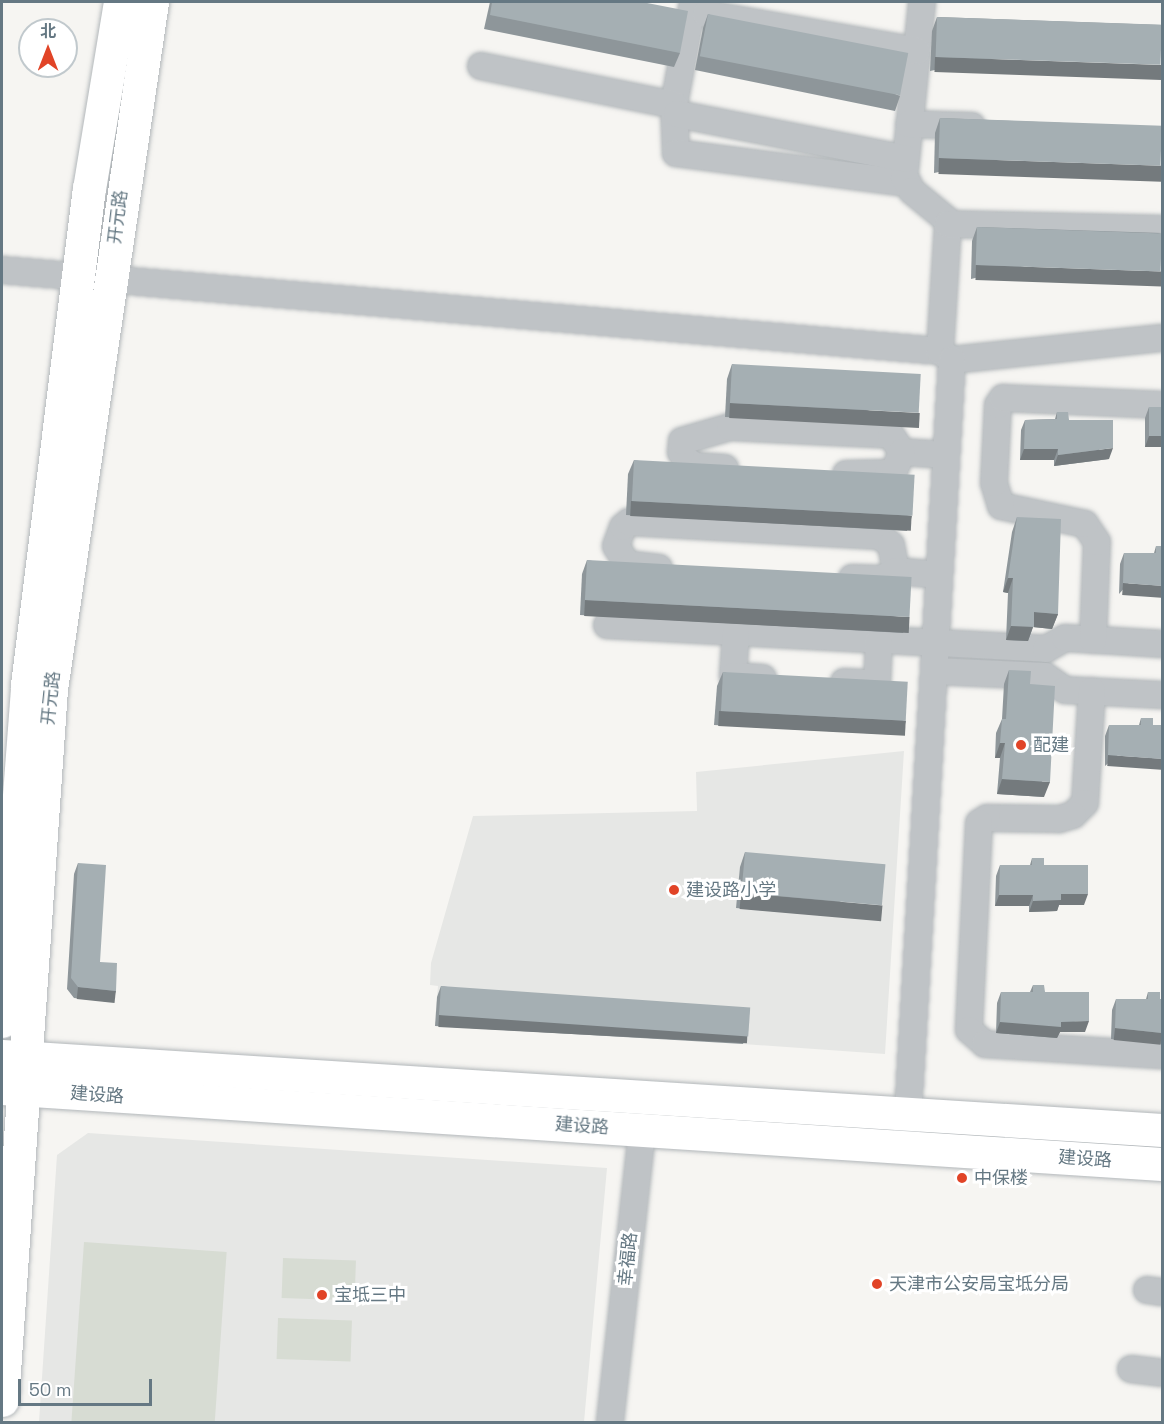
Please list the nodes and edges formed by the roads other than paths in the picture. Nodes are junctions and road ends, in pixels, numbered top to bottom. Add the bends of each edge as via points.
1 (120, 2) edge
2 (152, 2) edge
3 (684, 7) edge
4 (929, 13) edge
5 (917, 51) junction
6 (481, 66) dead end
7 (676, 109) junction
8 (909, 124) junction
9 (1001, 127) edge
10 (907, 171) junction
11 (952, 224) junction
12 (1162, 229) edge
13 (2, 270) edge
14 (78, 277) junction
15 (111, 279) junction
16 (1162, 338) edge
17 (946, 356) junction
18 (1162, 405) edge
19 (902, 452) junction
20 (946, 455) junction
21 (753, 469) edge
22 (822, 472) edge
23 (686, 569) edge
24 (896, 571) junction
25 (939, 575) junction
26 (824, 576) edge
27 (607, 625) dead end
28 (736, 632) junction
29 (879, 640) junction
30 (1093, 640) junction
31 (935, 643) junction
32 (1162, 644) edge
33 (1046, 649) junction
34 (934, 671) junction
35 (1045, 676) junction
36 (788, 679) edge
37 (821, 681) edge
38 (1092, 691) junction
39 (1162, 695) edge
40 (2, 1021) edge
41 (1162, 1055) edge
42 (13, 1057) edge
43 (12, 1089) edge
44 (645, 1096) junction
45 (909, 1114) junction
46 (642, 1130) junction
47 (1162, 1130) edge
48 (906, 1146) junction
49 (1162, 1164) edge
50 (1131, 1369) dead end
51 (1162, 1372) edge
52 (2, 1400) edge
53 (610, 1422) edge

1 - 14 main road, 开元路
2 - 15 main road, 开元路
3 - 5 street
3 - 7 street
4 - 5 street
5 - 8 street
6 - 7 street
7 - 10 street
7 - 10 street via 676,153
8 - 9 street
8 - 10 street
10 - 11 street
11 - 12 street
11 - 17 street via 948,224
13 - 14 street
14 - 15 street
14 - 40 main road, 开元路 via 27,685
15 - 17 street
15 - 42 main road, 开元路 via 51,689
16 - 17 street
17 - 20 street
18 - 30 street via 1003,398 998,405 994,483 1001,506 1085,524 1097,542
19 - 20 street
19 - 21 street via 891,435 730,427 682,441 681,452 696,466
19 - 22 street via 895,469 888,473
20 - 25 street
23 - 24 street via 627,564 616,546 623,527 629,522 880,536 891,545
24 - 25 street
24 - 26 street via 881,579
25 - 31 street
27 - 28 street
28 - 29 street
28 - 36 street via 733,676
29 - 31 street
29 - 37 street via 877,684
30 - 32 street
30 - 33 street via 1065,638
31 - 33 street
31 - 34 street
33 - 35 street
34 - 35 street
34 - 45 street
35 - 38 street via 1065,690
38 - 39 street
38 - 41 street via 1084,803 1073,815 1059,819 987,818 979,823 969,1030 985,1044
42 - 43 main road, 开元路
42 - 44 main road, 建设路
43 - 46 main road, 建设路
43 - 52 main road, 开元路
44 - 45 main road, 建设路
44 - 46 street, 幸福路
45 - 47 main road, 建设路
45 - 48 street
46 - 48 main road, 建设路
46 - 53 street, 幸福路
48 - 49 main road, 建设路
50 - 51 street

